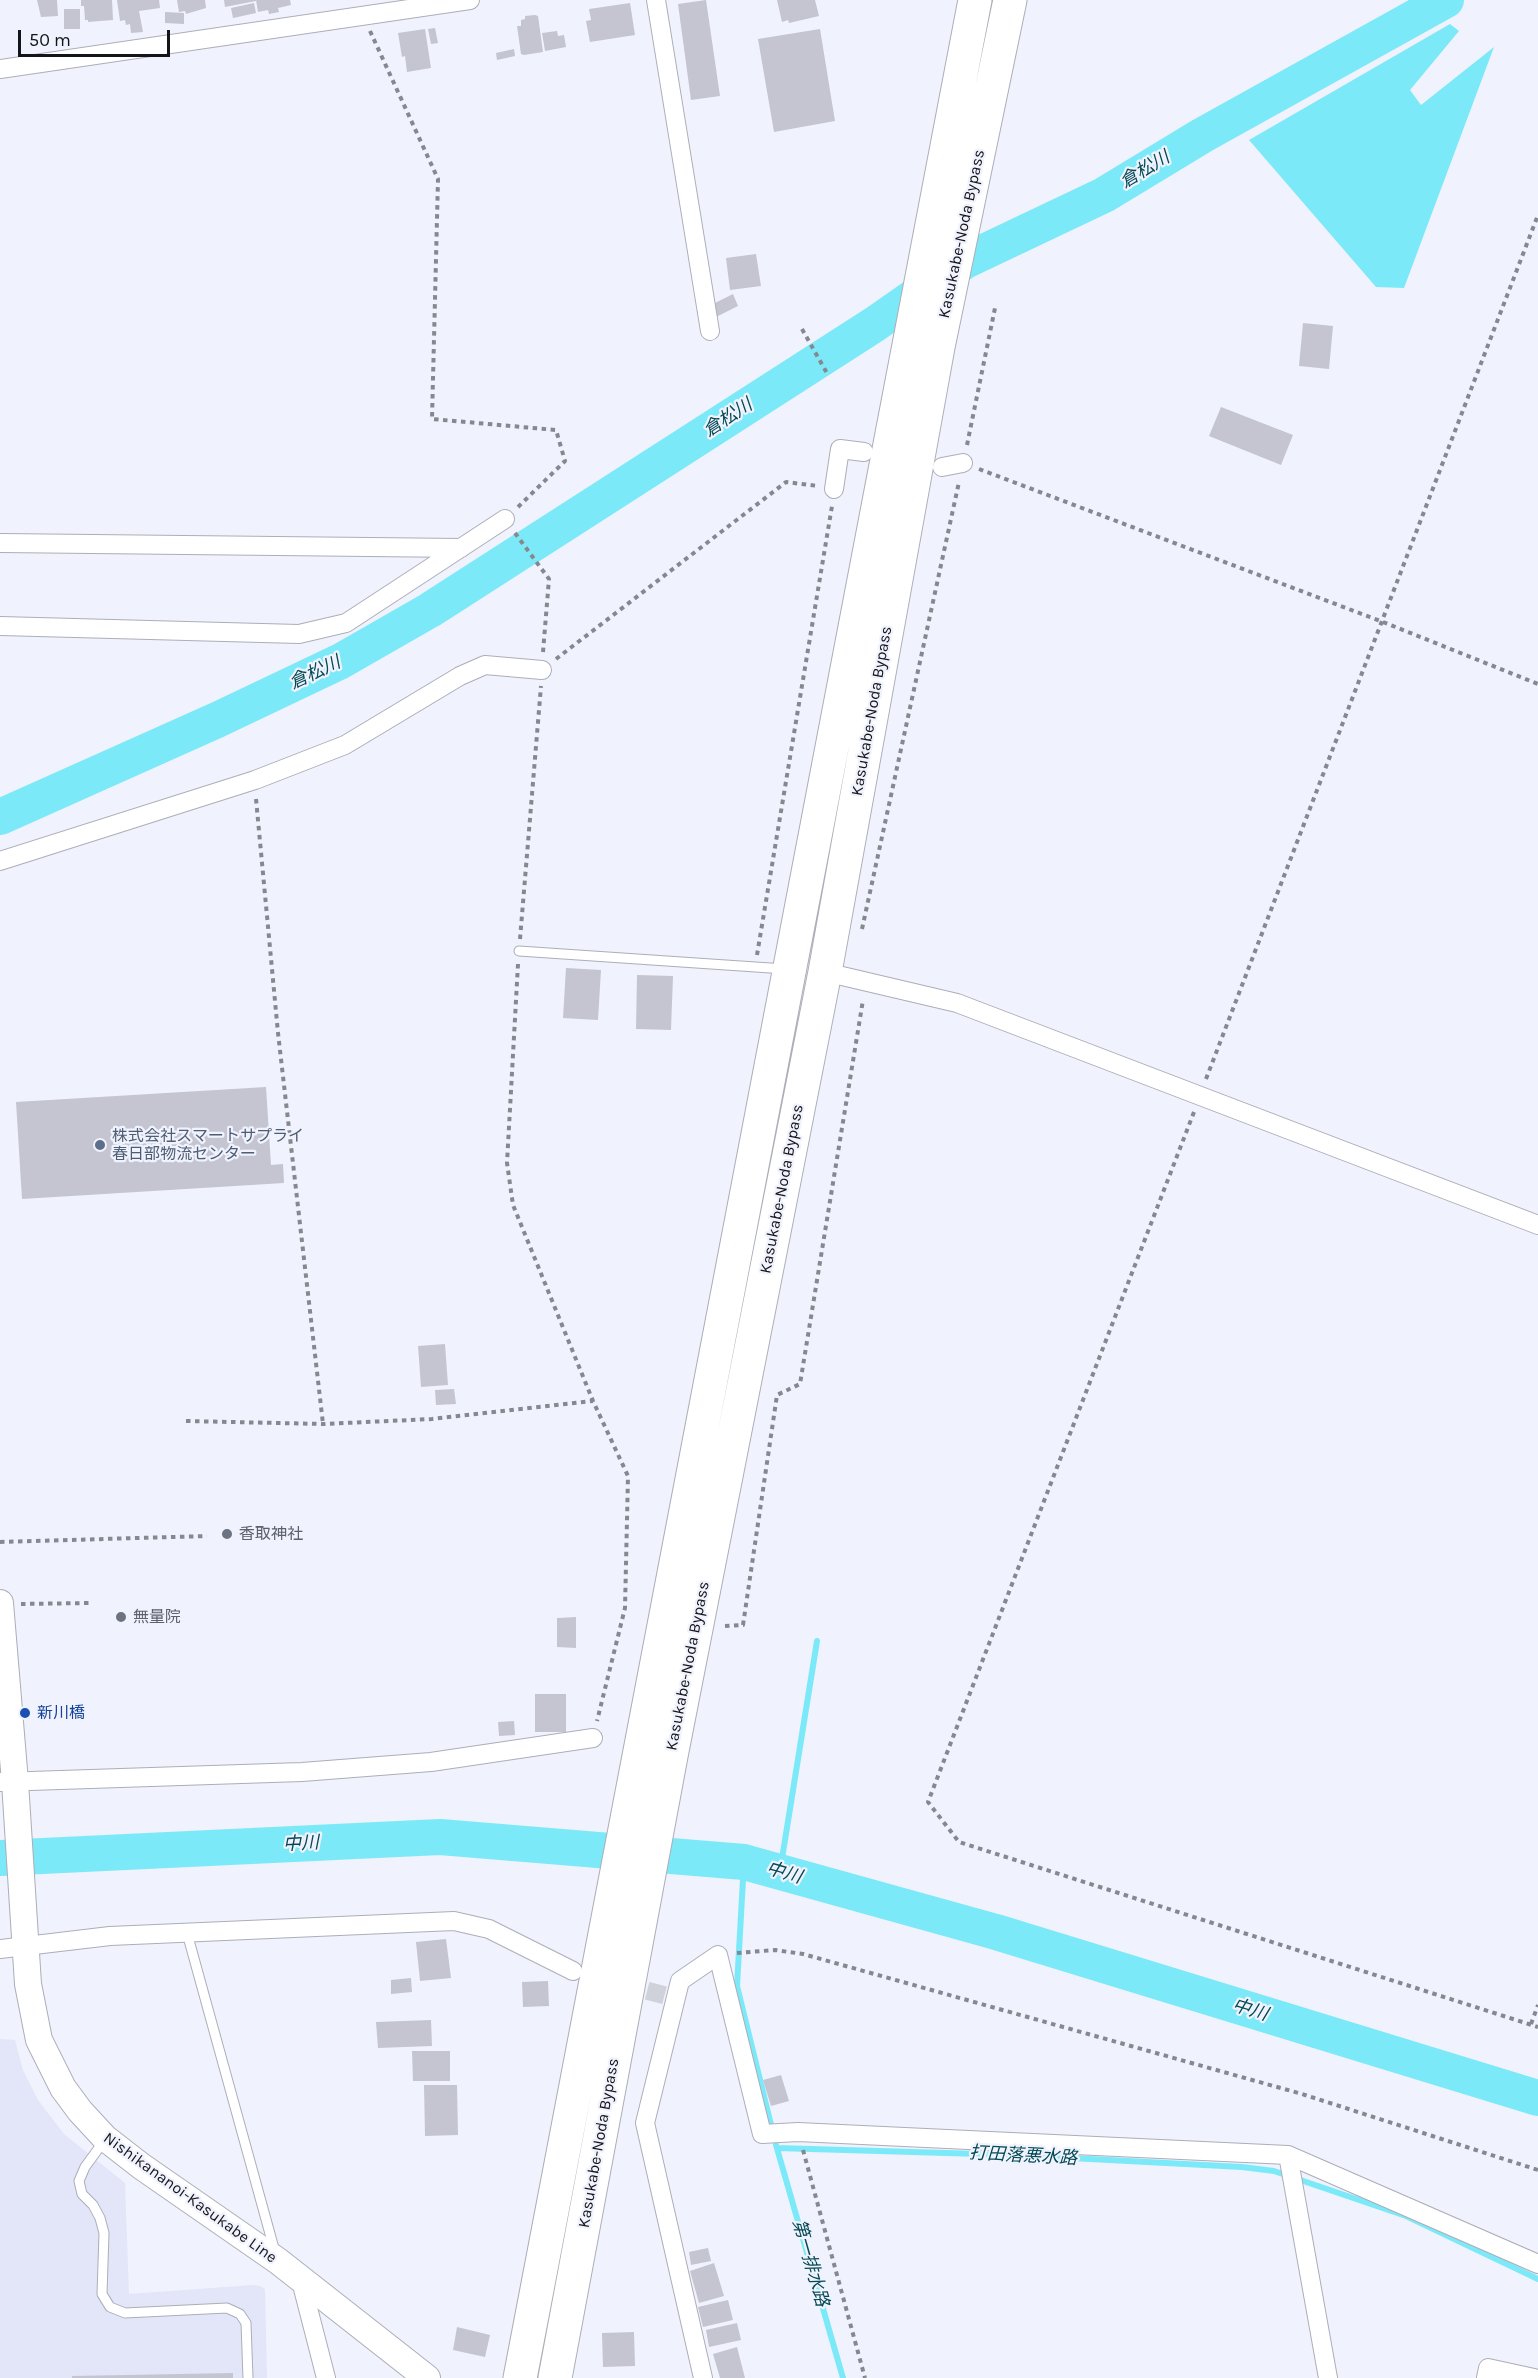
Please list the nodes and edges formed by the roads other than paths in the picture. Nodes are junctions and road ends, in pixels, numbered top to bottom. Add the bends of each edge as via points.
1 (470, 0) edge
2 (656, 0) edge
3 (975, 0) edge
4 (1010, 0) edge
5 (362, 8) edge
6 (0, 69) edge
7 (710, 331) dead end
8 (864, 452) dead end
9 (963, 463) road end
10 (942, 467) dead end
11 (834, 489) road end
12 (505, 519) road end
13 (0, 543) edge
14 (461, 548) junction
15 (0, 626) edge
16 (542, 670) road end
17 (0, 861) edge
18 (519, 951) road end
19 (790, 969) junction
20 (825, 972) junction
21 (1538, 1225) edge
22 (0, 1603) edge
23 (593, 1738) road end
24 (656, 1753) junction
25 (10, 1790) edge
26 (187, 1933) junction
27 (25, 1939) junction
28 (0, 1948) edge
29 (618, 1949) junction
30 (573, 1971) dead end
31 (105, 2138) junction
32 (1287, 2155) junction
33 (278, 2261) junction
34 (1538, 2264) edge
35 (301, 2280) junction
36 (248, 2378) edge
37 (326, 2378) edge
38 (427, 2378) edge
39 (520, 2378) edge
40 (555, 2378) edge
41 (703, 2378) edge
42 (1328, 2378) edge
43 (1486, 2378) edge
44 (1534, 2378) edge

1 - 5 street
2 - 7 street
3 - 19 highway, Kasukabe-Noda Bypass
4 - 20 highway, Kasukabe-Noda Bypass via 938,347
5 - 6 street
8 - 11 street via 840,449
9 - 10 street
12 - 14 street
13 - 14 street
14 - 15 street via 346,623 299,634
16 - 17 street via 485,665 345,746 255,780
18 - 19 lane
19 - 24 highway, Kasukabe-Noda Bypass
20 - 21 street via 957,1003
20 - 24 highway, Kasukabe-Noda Bypass
22 - 25 main road
23 - 25 street via 431,1762
24 - 29 highway, Kasukabe-Noda Bypass
25 - 27 main road
26 - 27 street
26 - 30 street via 454,1921 489,1929
26 - 33 lane
27 - 28 street
27 - 31 main road, Nishikananoi-Kasukabe Line via 31,2005 39,2040 63,2088
29 - 39 highway, Kasukabe-Noda Bypass
29 - 40 highway, Kasukabe-Noda Bypass
31 - 33 main road, Nishikananoi-Kasukabe Line
31 - 36 lane via 79,2181 104,2233 102,2294 110,2307 125,2313 227,2308 240,2314 246,2323
32 - 34 street
32 - 41 street via 798,2132 762,2134 718,1955 680,1981 645,2123
32 - 42 street
33 - 35 main road, Nishikananoi-Kasukabe Line
35 - 37 street
35 - 38 main road, Nishikananoi-Kasukabe Line
43 - 44 street via 1488,2368

